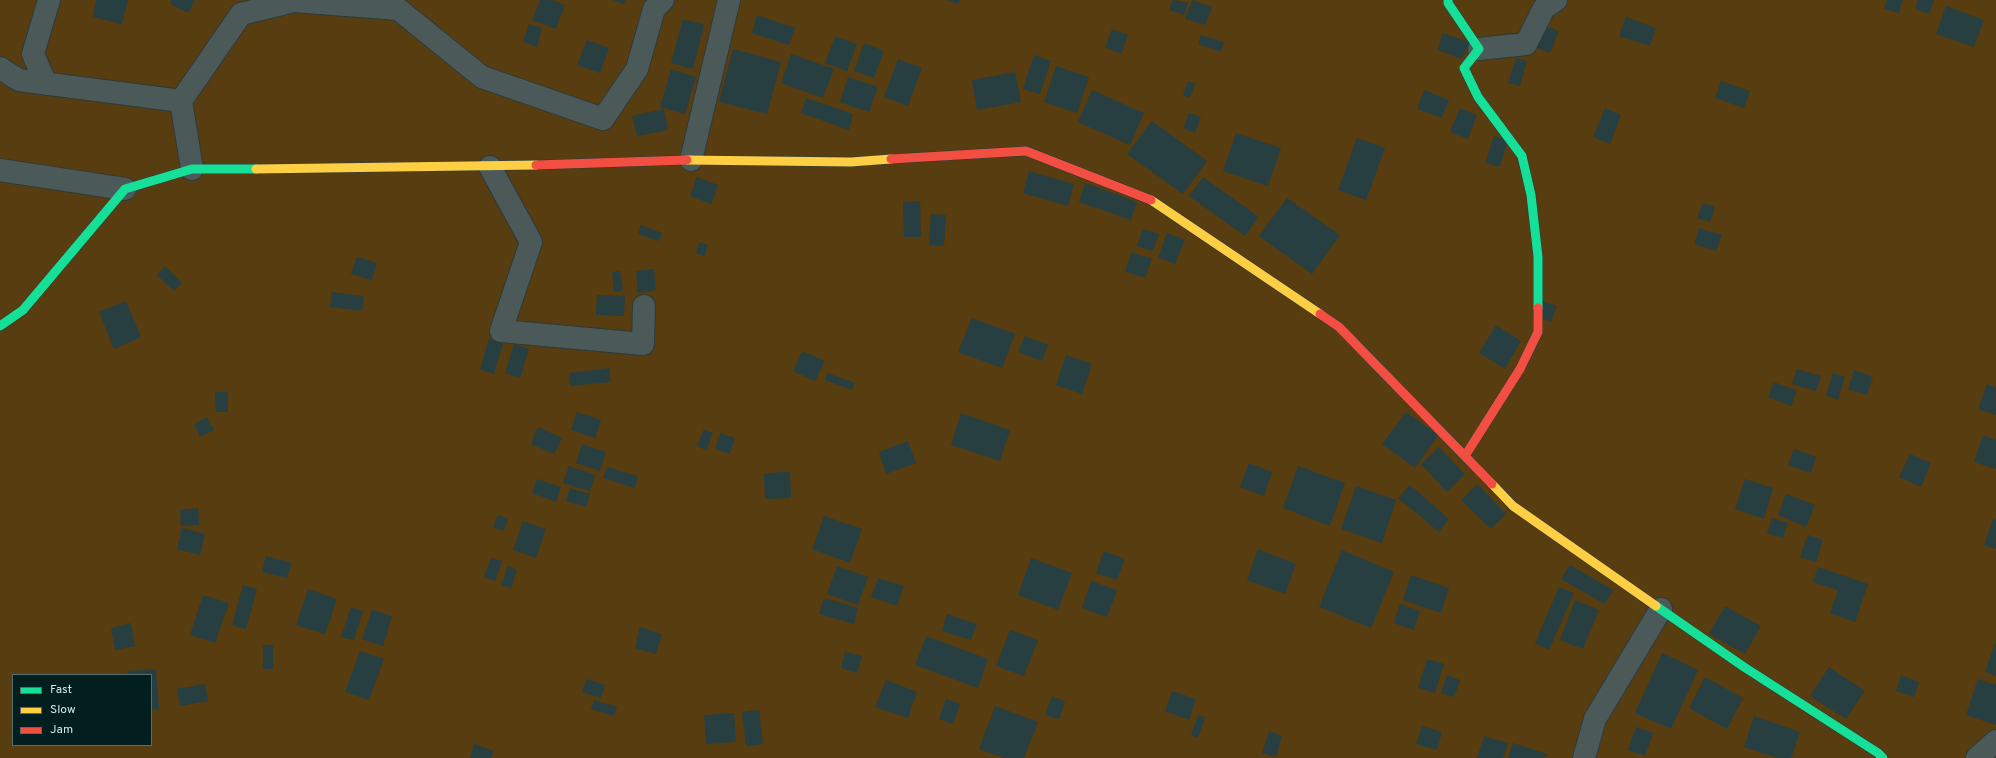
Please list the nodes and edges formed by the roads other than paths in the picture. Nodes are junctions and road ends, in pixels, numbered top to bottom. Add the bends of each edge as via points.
1 (49, 0) edge
2 (663, 0) edge
3 (729, 0) edge
4 (1448, 0) edge
5 (1556, 0) edge
6 (1479, 49) junction
7 (0, 68) edge
8 (46, 84) junction
9 (181, 101) junction
10 (691, 160) junction
11 (490, 167) junction
12 (192, 169) junction
13 (0, 170) edge
14 (125, 189) junction
15 (644, 306) dead end
16 (0, 326) edge
17 (1465, 456) junction
18 (1661, 609) junction
19 (1996, 742) edge
20 (1584, 758) edge
21 (1883, 758) edge
22 (1977, 758) edge

1 - 8 street via 33,54
2 - 9 street via 654,9 637,69 603,119 482,77 398,9 294,1 242,14
3 - 10 street
4 - 6 street via 1448,4
5 - 6 street via 1544,8 1526,44
6 - 17 street via 1464,68 1478,97 1522,156 1531,195 1538,257 1538,332 1520,369
7 - 8 street via 19,80
8 - 9 street
9 - 12 street
10 - 11 street
10 - 17 street via 851,162 1026,151 1152,200 1339,327
11 - 12 street
11 - 15 street via 531,242 501,331 643,344
12 - 14 street
13 - 14 street
14 - 16 street via 23,310
17 - 18 street via 1514,506
18 - 20 street via 1595,719
18 - 21 street
19 - 22 street

